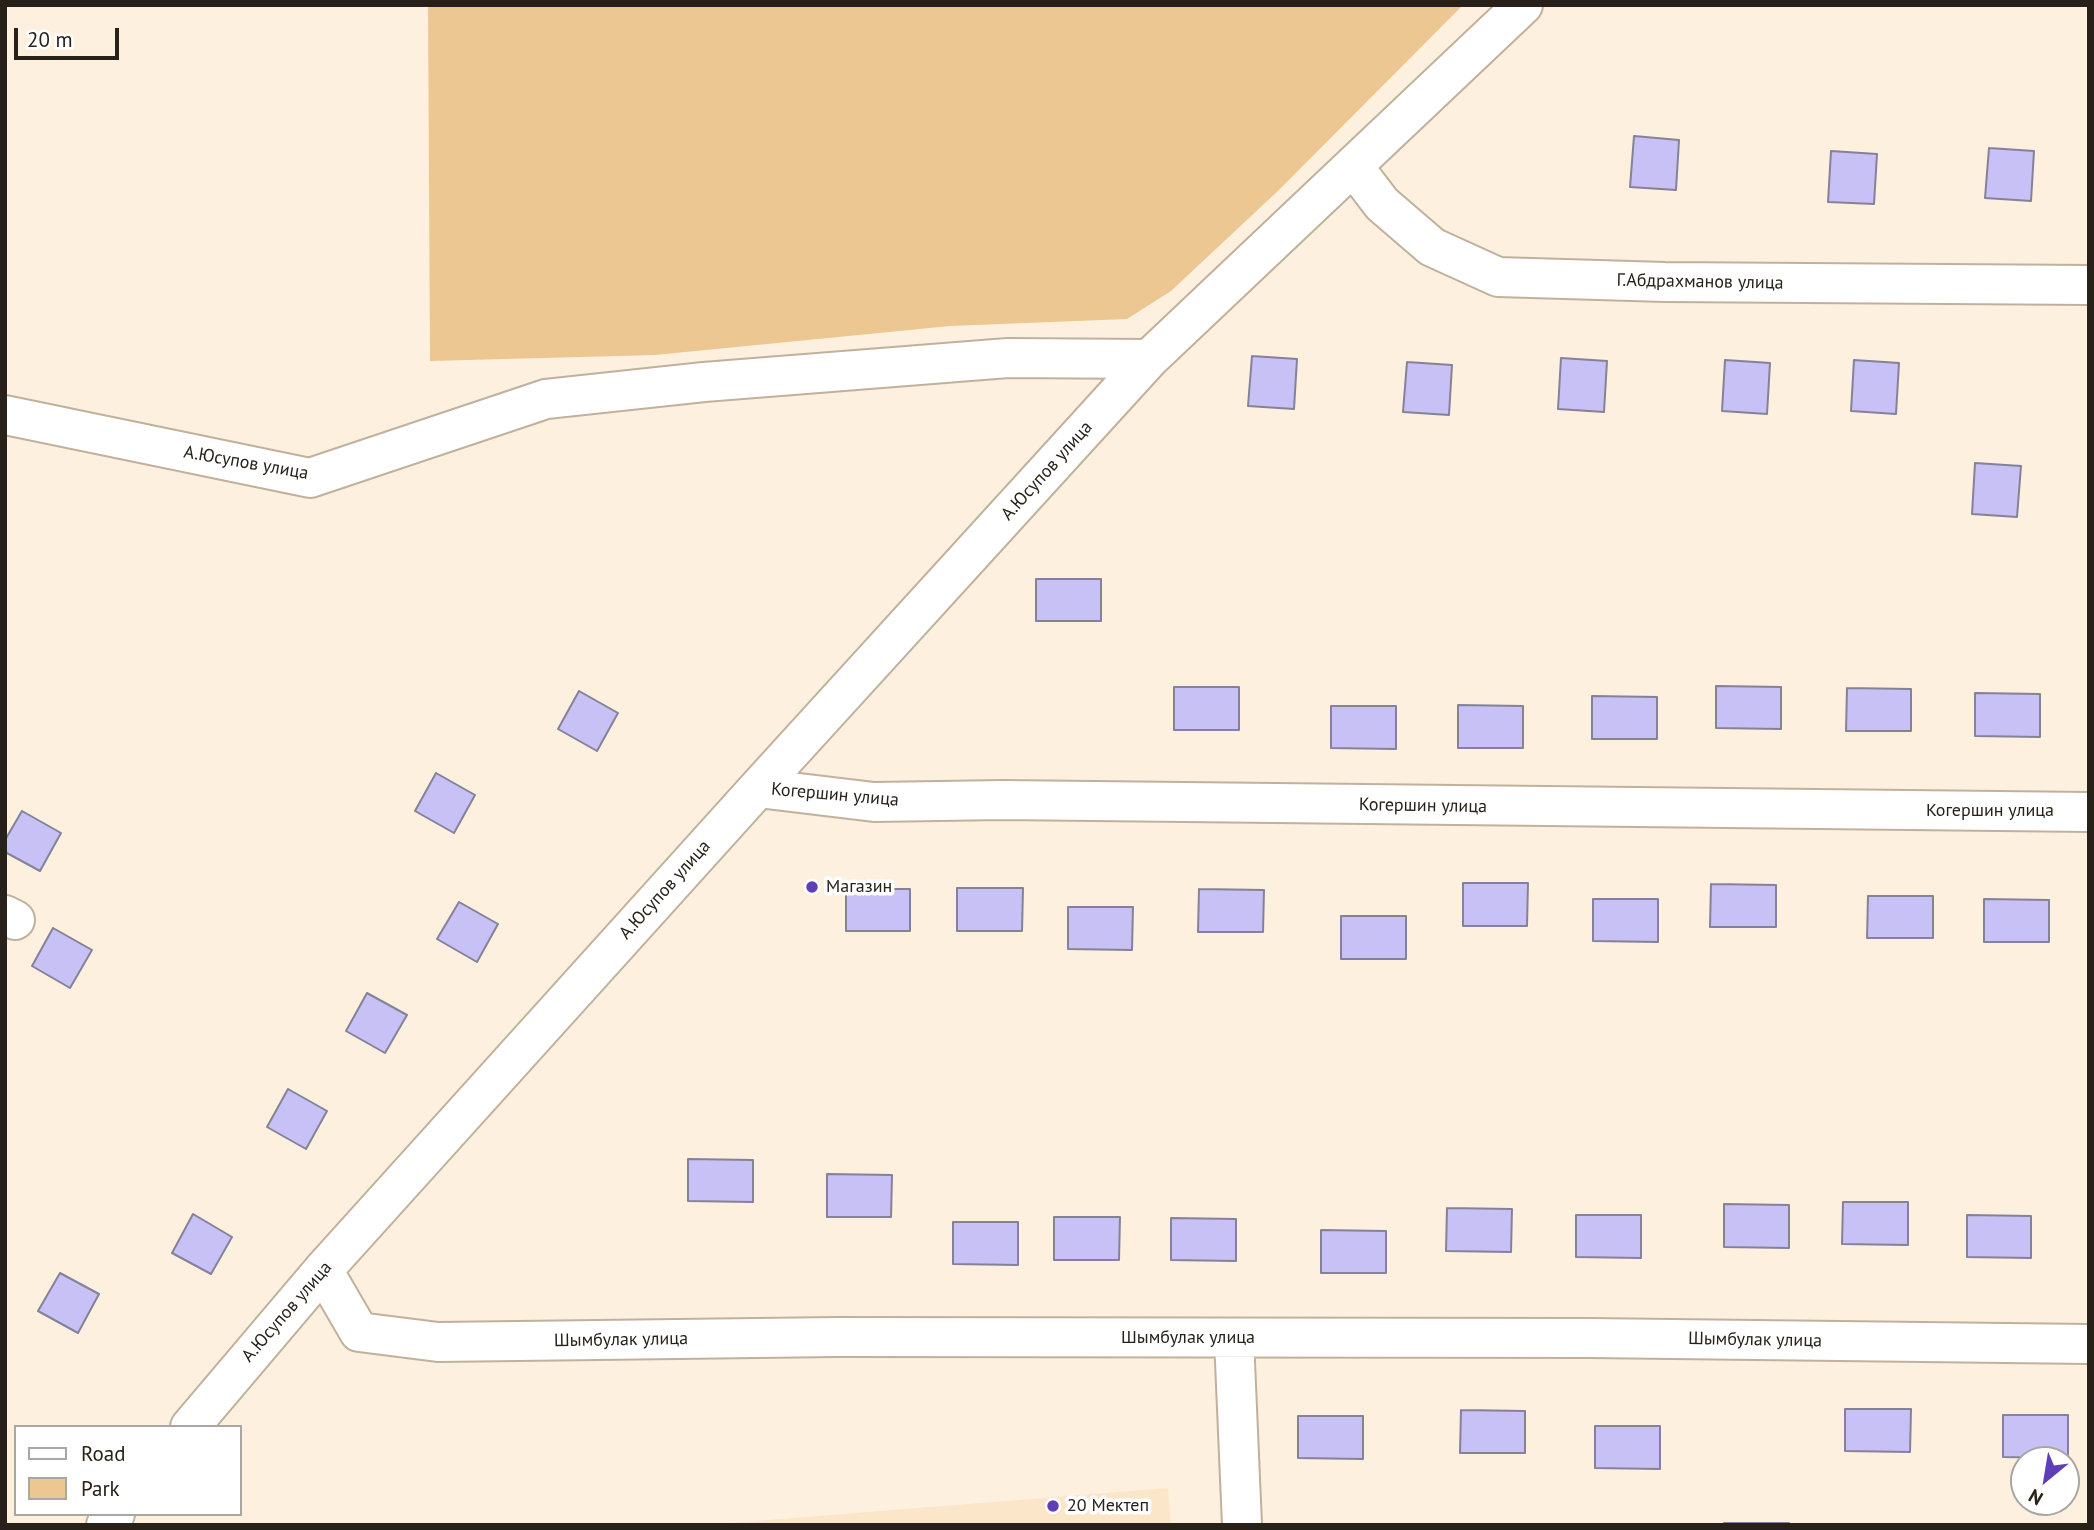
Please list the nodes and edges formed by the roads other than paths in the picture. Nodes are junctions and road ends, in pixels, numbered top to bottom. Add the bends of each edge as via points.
1 (1523, 5) edge
2 (1353, 166) junction
3 (2089, 285) edge
4 (1149, 359) junction
5 (5, 415) edge
6 (758, 788) junction
7 (2089, 812) edge
8 (323, 1270) junction
9 (1234, 1338) junction
10 (2089, 1344) edge
11 (192, 1425) edge
12 (1242, 1525) edge

1 - 2 street, А.Юсупов улица
2 - 3 street, Г.Абдрахманов улица via 1382,204 1432,247 1498,277
2 - 4 street, А.Юсупов улица
4 - 5 street, А.Юсупов улица via 1008,358 546,399 310,478
4 - 6 street, А.Юсупов улица
6 - 7 street, Когершин улица via 874,802
6 - 8 street, А.Юсупов улица
8 - 9 street, Шымбулак улица via 359,1332 438,1342
8 - 11 street, А.Юсупов улица
9 - 10 street, Шымбулак улица
9 - 12 street

